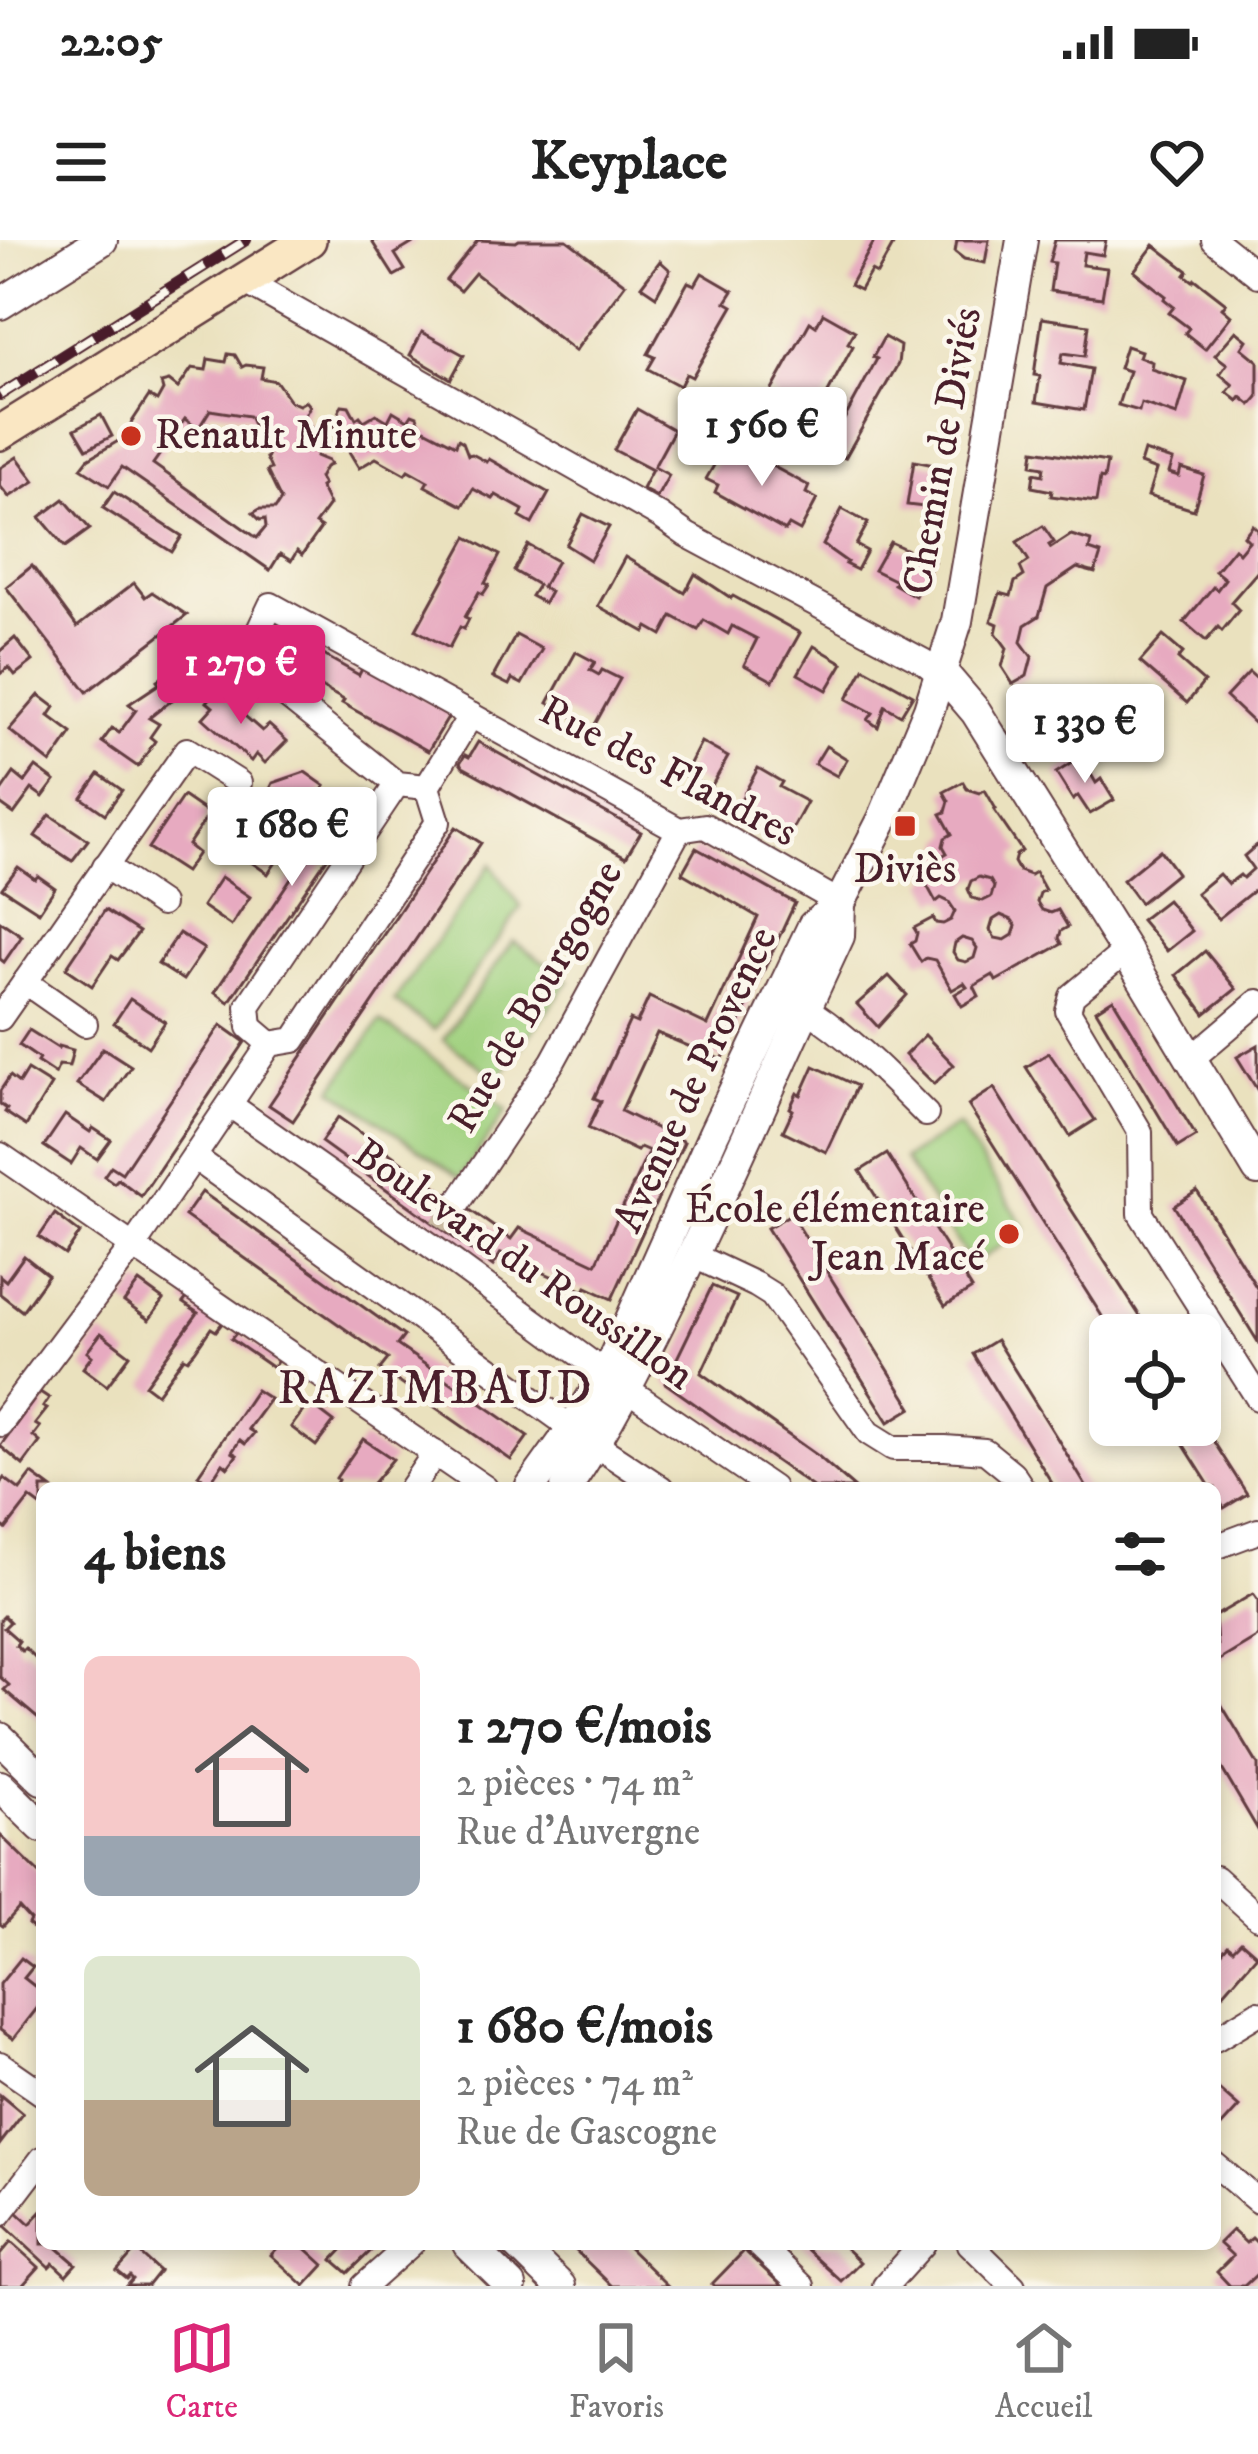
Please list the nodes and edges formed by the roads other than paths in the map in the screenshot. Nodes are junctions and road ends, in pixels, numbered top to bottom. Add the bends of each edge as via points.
1 (102, 240) edge
2 (309, 240) edge
3 (1022, 240) edge
4 (1214, 240) edge
5 (1258, 275) edge
6 (244, 281) junction
7 (6, 293) edge
8 (0, 433) edge
9 (939, 674) junction
10 (471, 715) junction
11 (239, 783) dead end
12 (397, 784) junction
13 (427, 787) junction
14 (679, 830) junction
15 (105, 866) junction
16 (840, 903) junction
17 (161, 904) dead end
18 (1126, 951) junction
19 (25, 982) junction
20 (1258, 1002) edge
21 (805, 1008) junction
22 (0, 1018) edge
23 (85, 1024) dead end
24 (270, 1044) junction
25 (1191, 1059) junction
26 (230, 1105) junction
27 (926, 1114) dead end
28 (0, 1155) edge
29 (194, 1156) junction
30 (1258, 1170) edge
31 (458, 1202) tunnel mouth
32 (134, 1245) junction
33 (692, 1255) junction
34 (617, 1381) junction
35 (1258, 1397) edge
36 (0, 1424) edge
37 (585, 1437) junction
38 (435, 1453) junction
39 (415, 1482) edge
40 (476, 1482) edge
41 (536, 1482) edge
42 (568, 1482) edge
43 (652, 1482) edge
44 (763, 1482) edge
45 (1018, 1482) edge
46 (1258, 1531) edge
47 (1221, 1545) edge
48 (0, 1738) edge
49 (36, 1773) edge
50 (0, 1786) edge
51 (36, 1822) edge
52 (1221, 1883) edge
53 (1258, 1917) edge
54 (1258, 2013) edge
55 (1221, 2035) edge
56 (0, 2064) edge
57 (36, 2089) edge
58 (36, 2166) edge
59 (1221, 2170) edge
60 (1258, 2201) edge
61 (0, 2214) edge
62 (404, 2250) edge
63 (474, 2250) edge
64 (523, 2250) edge
65 (764, 2250) edge
66 (918, 2250) edge
67 (976, 2250) edge
68 (364, 2286) edge
69 (511, 2286) edge
70 (560, 2286) edge
71 (802, 2286) edge
72 (885, 2286) edge
73 (1013, 2286) edge

1 - 7 street
2 - 6 main road
3 - 9 street, Chemin de Diviés via 957,621
4 - 5 street
6 - 8 main road
6 - 9 street
9 - 16 street, Chemin de Diviés via 883,819
9 - 18 street via 976,712
10 - 12 street, Rue des Flandres via 272,605 244,662
10 - 13 street
10 - 14 street, Rue des Flandres
11 - 15 street via 187,750
12 - 13 street
12 - 24 street via 248,1006 250,1027
13 - 24 street via 438,822 294,1040
14 - 16 street, Rue des Flandres via 705,826
14 - 31 street, Rue de Bourgogne via 553,1061
15 - 17 street
15 - 19 street
16 - 21 street, Avenue de Provence via 839,936
16 - 34 street, Avenue de Provence via 813,926 714,1133
18 - 25 street
18 - 35 street via 1072,997 1068,1011 1140,1132 1141,1214
19 - 22 street
19 - 23 street
20 - 25 street
21 - 27 street
21 - 33 street, Avenue de Provence
24 - 26 street
25 - 30 street
26 - 29 street
26 - 34 street, Boulevard du Roussillon via 435,1237
28 - 32 street
29 - 32 street
29 - 37 street
32 - 36 street
32 - 38 street
33 - 34 street, Avenue de Provence
33 - 45 street via 772,1295 869,1432 893,1448 985,1451
34 - 37 street, Avenue de Provence
34 - 44 street, Boulevard du Roussillon
37 - 41 street, Avenue de Provence
37 - 42 street, Avenue de Provence
37 - 43 street
38 - 39 street
38 - 40 street
46 - 47 street
48 - 49 street
50 - 51 street
52 - 53 street
54 - 55 street
56 - 57 street
58 - 61 street
59 - 60 street
62 - 68 street
63 - 69 street
64 - 70 street
65 - 71 street
66 - 72 street
67 - 73 street

